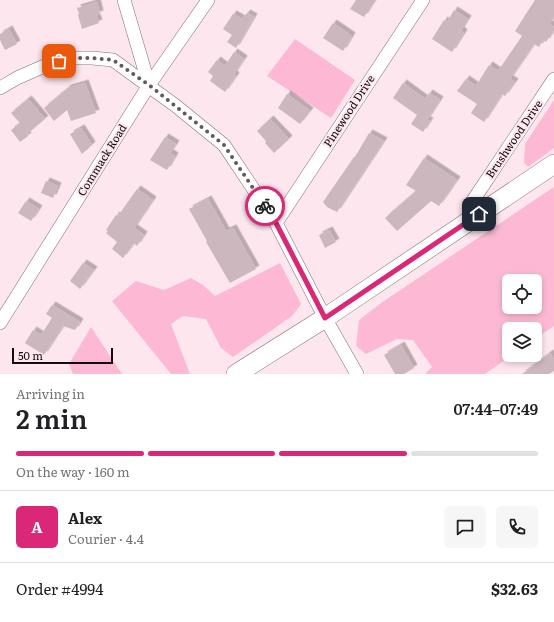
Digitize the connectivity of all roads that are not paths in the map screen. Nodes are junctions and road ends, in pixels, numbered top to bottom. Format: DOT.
graph roads {
  1 [pos="124,0"];
  2 [pos="208,0"];
  3 [pos="423,0"];
  4 [pos="554,79"];
  5 [pos="149,85"];
  6 [pos="0,88"];
  7 [pos="554,164"];
  8 [pos="467,222"];
  9 [pos="276,223"];
  10 [pos="325,318"];
  11 [pos="0,323"];
  12 [pos="236,374"];
  13 [pos="357,374"];
  1 -- 5 [label="street"];
  2 -- 5 [label="street, Commack Road"];
  3 -- 9 [label="street, Pinewood Drive"];
  4 -- 8 [label="street, Brushwood Drive"];
  5 -- 6 [label="street"];
  5 -- 9 [label="street"];
  5 -- 11 [label="street, Commack Road"];
  7 -- 8 [label="main road"];
  8 -- 10 [label="main road"];
  9 -- 10 [label="street"];
  10 -- 12 [label="main road"];
  10 -- 13 [label="street"];
}
